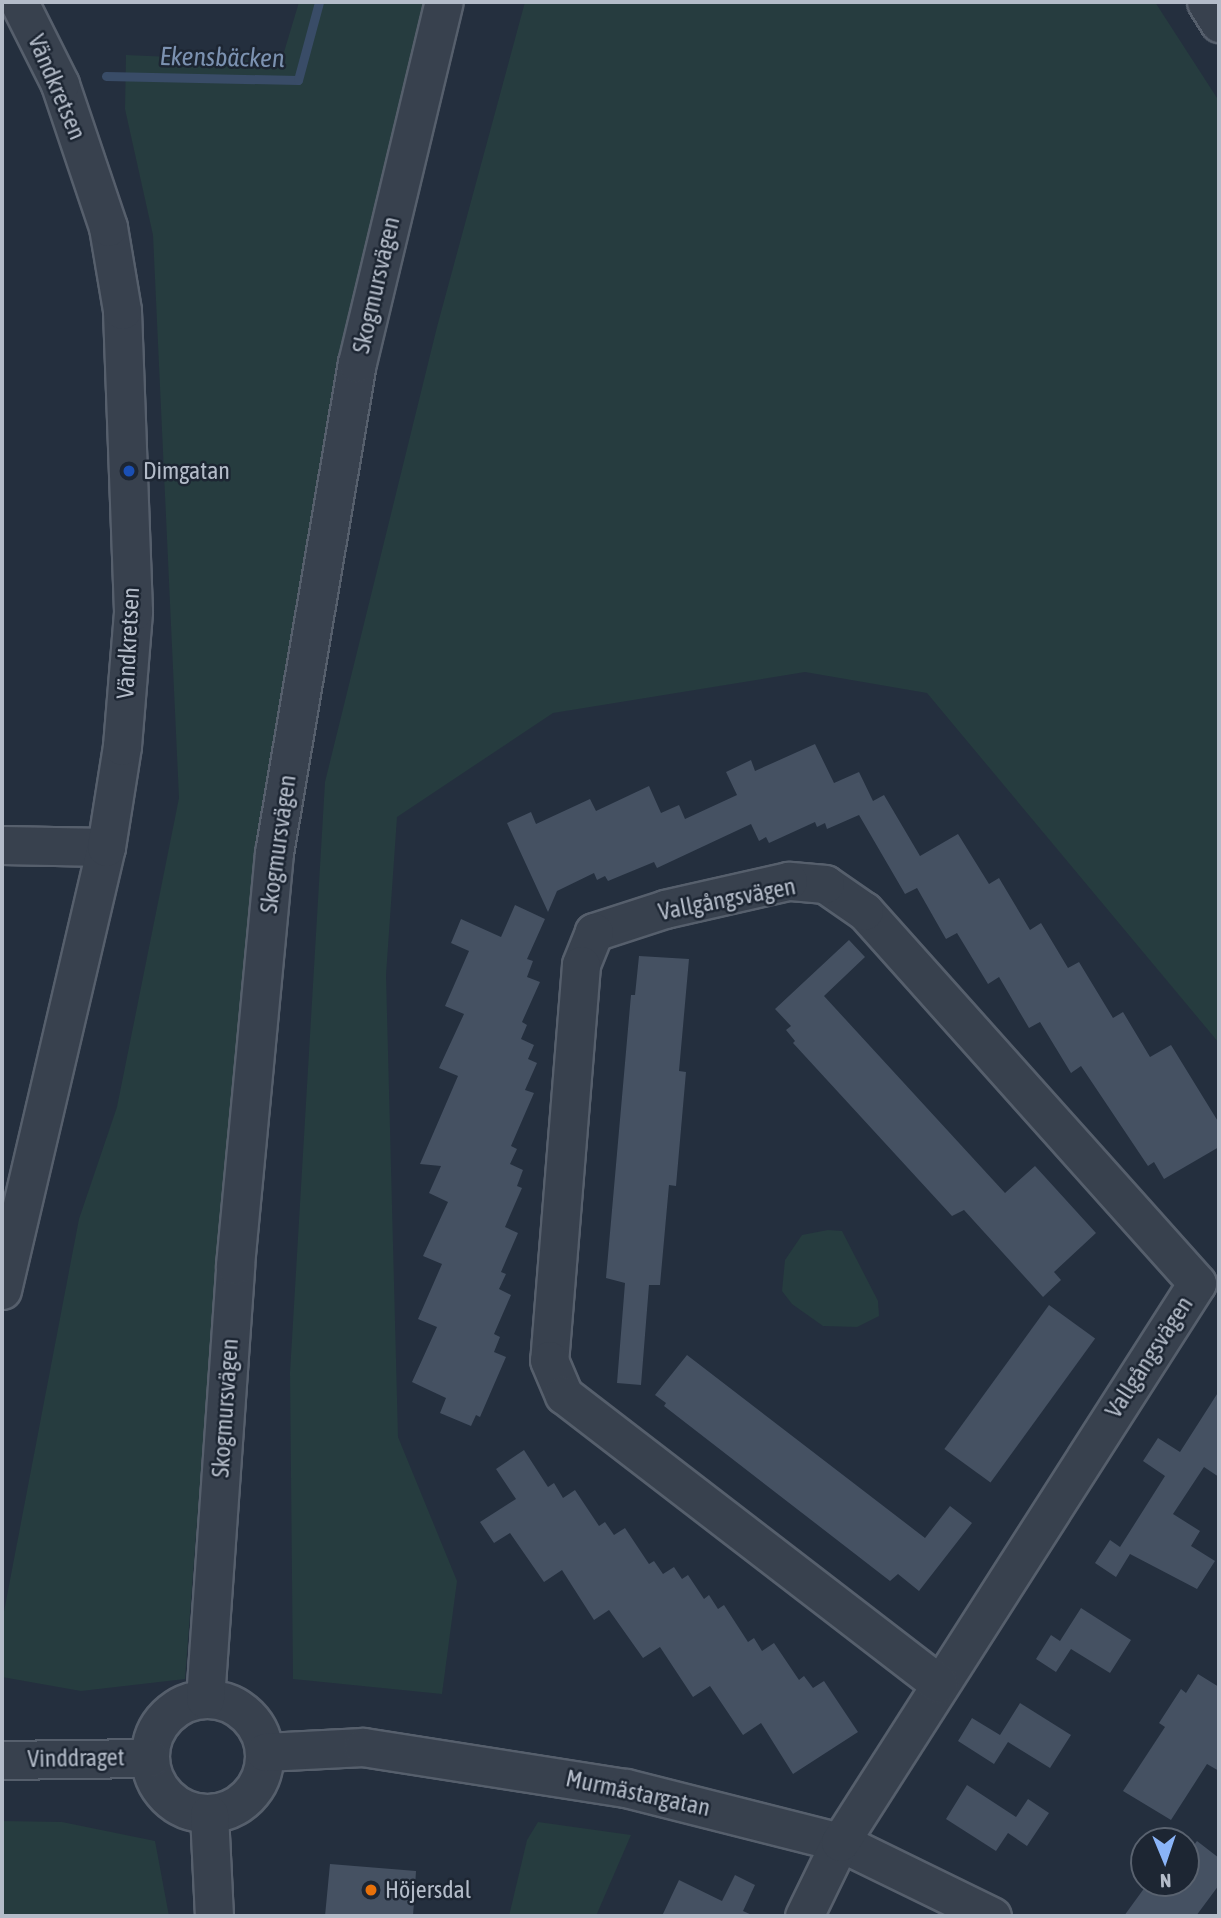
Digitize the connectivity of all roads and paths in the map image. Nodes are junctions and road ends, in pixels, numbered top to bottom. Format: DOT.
graph roads {
  1 [pos="19,2"];
  2 [pos="444,2"];
  3 [pos="1206,2"];
  4 [pos="1219,23"];
  5 [pos="2,845"];
  6 [pos="106,847"];
  7 [pos="2,1290"];
  8 [pos="939,1684"];
  9 [pos="205,1699"];
  10 [pos="265,1752"];
  11 [pos="150,1758"];
  12 [pos="2,1760"];
  13 [pos="209,1814"];
  14 [pos="840,1842"];
  15 [pos="214,1916"];
  16 [pos="804,1916"];
  17 [pos="992,1916"];
  1 -- 6 [label="street, Vändkretsen"];
  2 -- 9 [label="street, Skogmursvägen"];
  3 -- 4 [label="street"];
  5 -- 6 [label="street"];
  6 -- 7 [label="street, Vändkretsen"];
  8 -- 8 [label="street, Vallgångsvägen"];
  8 -- 14 [label="street, Vallgångsvägen"];
  9 -- 10 [label="street"];
  9 -- 11 [label="street"];
  10 -- 13 [label="street"];
  10 -- 14 [label="street, Murmästargatan"];
  11 -- 12 [label="street, Vinddraget"];
  11 -- 13 [label="street"];
  13 -- 15 [label="street"];
  14 -- 16 [label="street, Vallgångsvägen"];
  14 -- 17 [label="street, Murmästargatan"];
}
